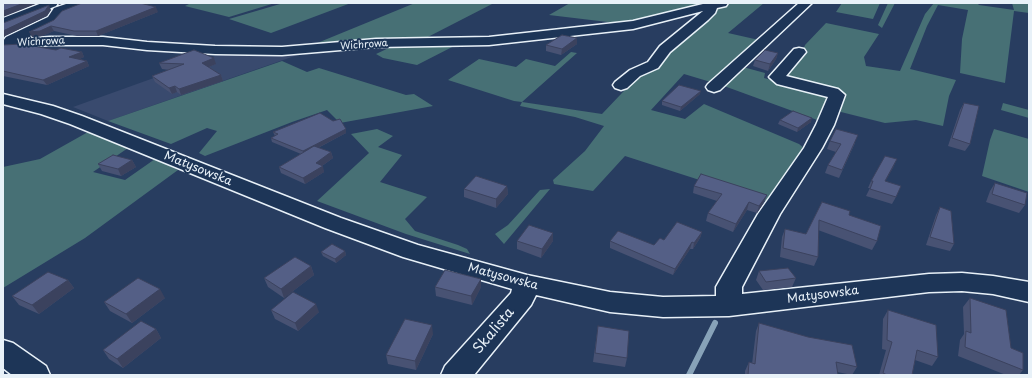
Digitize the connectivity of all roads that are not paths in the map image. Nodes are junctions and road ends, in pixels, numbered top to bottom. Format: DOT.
graph roads {
  1 [pos="52,3"];
  2 [pos="80,3"];
  3 [pos="806,3"];
  4 [pos="716,5"];
  5 [pos="3,23"];
  6 [pos="3,44"];
  7 [pos="799,52"];
  8 [pos="621,85"];
  9 [pos="714,87"];
  10 [pos="3,99"];
  11 [pos="527,284"];
  12 [pos="1029,292"];
  13 [pos="729,306"];
  14 [pos="3,352"];
  15 [pos="35,375"];
  16 [pos="456,375"];
  1 -- 5 [label="street"];
  2 -- 6 [label="street"];
  3 -- 9 [label="street"];
  4 -- 6 [label="street, Wichrowa"];
  4 -- 8 [label="street"];
  7 -- 13 [label="street"];
  10 -- 11 [label="street, Matysowska"];
  11 -- 13 [label="street, Matysowska"];
  11 -- 16 [label="street, Skalista"];
  12 -- 13 [label="street, Matysowska"];
  14 -- 15 [label="street"];
}
